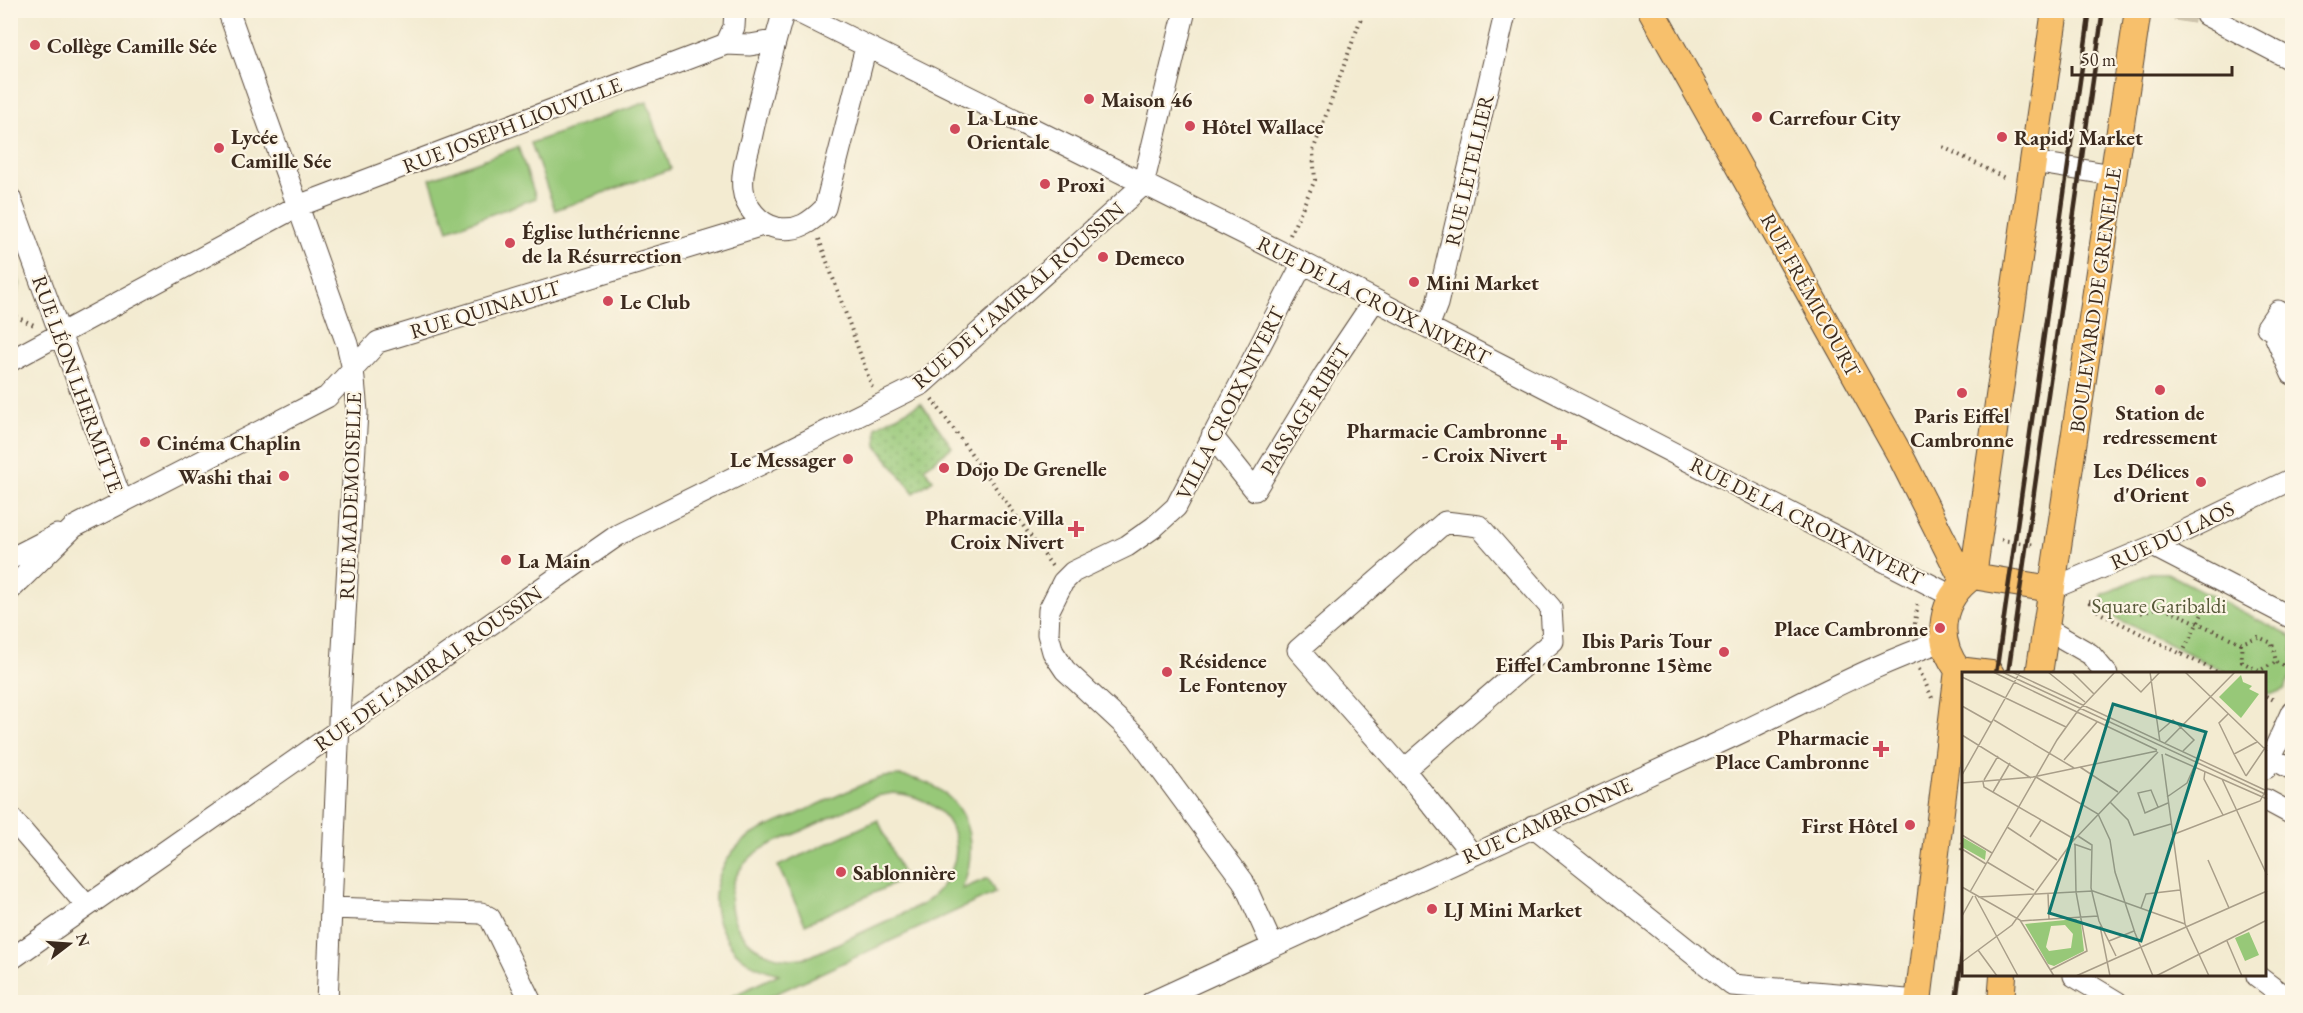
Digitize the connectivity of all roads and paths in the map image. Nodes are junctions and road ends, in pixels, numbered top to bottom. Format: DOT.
graph roads {
  1 [pos="228,10"];
  2 [pos="735,10"];
  3 [pos="784,10"];
  4 [pos="794,10"];
  5 [pos="1185,10"];
  6 [pos="1364,10"];
  7 [pos="1506,10"];
  8 [pos="1651,10"];
  9 [pos="2055,10"];
  10 [pos="2138,10"];
  11 [pos="2206,15"];
  12 [pos="821,16"];
  13 [pos="774,41"];
  14 [pos="726,44"];
  15 [pos="866,47"];
  16 [pos="2292,60"];
  17 [pos="1944,147"];
  18 [pos="2033,162"];
  19 [pos="2113,175"];
  20 [pos="2012,182"];
  21 [pos="1143,185"];
  22 [pos="10,198"];
  23 [pos="298,206"];
  24 [pos="813,220"];
  25 [pos="766,224"];
  26 [pos="1281,253"];
  27 [pos="1303,263"];
  28 [pos="1374,301"];
  29 [pos="10,314"];
  30 [pos="34,325"];
  31 [pos="1428,327"];
  32 [pos="2292,331"];
  33 [pos="60,337"];
  34 [pos="10,361"];
  35 [pos="353,369"];
  36 [pos="2292,374"];
  37 [pos="930,396"];
  38 [pos="878,405"];
  39 [pos="1212,436"];
  40 [pos="2292,479"];
  41 [pos="122,502"];
  42 [pos="74,527"];
  43 [pos="1995,539"];
  44 [pos="2047,546"];
  45 [pos="2153,546"];
  46 [pos="10,559"];
  47 [pos="1048,561"];
  48 [pos="1963,585"];
  49 [pos="2051,589"];
  50 [pos="10,590"];
  51 [pos="2213,592"];
  52 [pos="1919,596"];
  53 [pos="2292,618"];
  54 [pos="2198,624"];
  55 [pos="2045,628"];
  56 [pos="1912,639"];
  57 [pos="1943,641"];
  58 [pos="2241,643"];
  59 [pos="2182,654"];
  60 [pos="2276,662"];
  61 [pos="1918,667"];
  62 [pos="1958,670"];
  63 [pos="2292,670"];
  64 [pos="1974,672"];
  65 [pos="2039,672"];
  66 [pos="2105,672"];
  67 [pos="2217,672"];
  68 [pos="1938,707"];
  69 [pos="2291,716"];
  70 [pos="338,731"];
  71 [pos="2267,760"];
  72 [pos="2292,769"];
  73 [pos="1404,770"];
  74 [pos="2267,801"];
  75 [pos="2292,814"];
  76 [pos="10,817"];
  77 [pos="1533,826"];
  78 [pos="1472,854"];
  79 [pos="86,905"];
  80 [pos="331,908"];
  81 [pos="1272,945"];
  82 [pos="10,960"];
  83 [pos="2004,977"];
  84 [pos="2077,977"];
  85 [pos="2260,977"];
  86 [pos="1166,1000"];
  87 [pos="327,1002"];
  88 [pos="531,1002"];
  89 [pos="1918,1002"];
  90 [pos="2001,1002"];
  91 [pos="2116,1002"];
  92 [pos="2292,1002"];
  1 -- 23 [label="street, RUE MADEMOISELLE"];
  2 -- 14 [label="street"];
  3 -- 13 [label="street"];
  4 -- 12 [label="street, RUE DE LA CROIX NIVERT"];
  5 -- 21 [label="street"];
  6 -- 26 [label="path"];
  7 -- 31 [label="street, RUE LETELLIER"];
  8 -- 48 [label="main road, RUE FRÉMICOURT"];
  9 -- 18 [label="main road"];
  10 -- 19 [label="main road, BOULEVARD DE GRENELLE"];
  11 -- 16 [label="street"];
  12 -- 15 [label="street, RUE DE LA CROIX NIVERT"];
  13 -- 14 [label="street, RUE JOSEPH LIOUVILLE"];
  13 -- 25 [label="street"];
  14 -- 23 [label="street, RUE JOSEPH LIOUVILLE"];
  15 -- 21 [label="street, RUE DE LA CROIX NIVERT"];
  15 -- 24 [label="street"];
  17 -- 20 [label="path"];
  18 -- 19 [label="street"];
  18 -- 48 [label="main road"];
  19 -- 49 [label="main road, BOULEVARD DE GRENELLE"];
  21 -- 26 [label="street, RUE DE LA CROIX NIVERT"];
  21 -- 38 [label="street, RUE DE L'AMIRAL ROUSSIN"];
  22 -- 33 [label="street, RUE LÉON LHERMITTE"];
  23 -- 33 [label="street, RUE JOSEPH LIOUVILLE"];
  23 -- 35 [label="street, RUE MADEMOISELLE"];
  24 -- 25 [label="street"];
  24 -- 38 [label="path"];
  25 -- 35 [label="street, RUE QUINAULT"];
  26 -- 27 [label="street, RUE DE LA CROIX NIVERT"];
  27 -- 28 [label="street, RUE DE LA CROIX NIVERT"];
  27 -- 39 [label="street, VILLA CROIX NIVERT"];
  28 -- 31 [label="street, RUE DE LA CROIX NIVERT"];
  28 -- 39 [label="street, PASSAGE RIBET"];
  29 -- 30 [label="path"];
  31 -- 48 [label="street, RUE DE LA CROIX NIVERT"];
  32 -- 36 [label="street"];
  33 -- 34 [label="street, RUE JOSEPH LIOUVILLE"];
  33 -- 41 [label="street, RUE LÉON LHERMITTE"];
  35 -- 41 [label="street, RUE QUINAULT"];
  35 -- 70 [label="street, RUE MADEMOISELLE"];
  37 -- 47 [label="path"];
  38 -- 70 [label="street, RUE DE L'AMIRAL ROUSSIN"];
  39 -- 81 [label="street, VILLA CROIX NIVERT"];
  40 -- 45 [label="street, RUE DU LAOS"];
  41 -- 42 [label="street, RUE QUINAULT"];
  42 -- 46 [label="street, RUE QUINAULT"];
  42 -- 50 [label="street"];
  43 -- 44 [label="path"];
  45 -- 49 [label="street, RUE DU LAOS"];
  45 -- 53 [label="street"];
  48 -- 49 [label="main road"];
  48 -- 57 [label="main road"];
  49 -- 55 [label="main road"];
  51 -- 54 [label="path"];
  52 -- 56 [label="path"];
  54 -- 58 [label="path"];
  54 -- 59 [label="path"];
  54 -- 59 [label="path"];
  55 -- 65 [label="main road"];
  55 -- 66 [label="street"];
  57 -- 62 [label="main road"];
  57 -- 77 [label="street, RUE CAMBRONNE"];
  58 -- 60 [label="path"];
  58 -- 60 [label="path"];
  59 -- 67 [label="path"];
  60 -- 63 [label="path"];
  61 -- 68 [label="path"];
  62 -- 64 [label="main road"];
  62 -- 89 [label="main road"];
  69 -- 71 [label="street"];
  70 -- 79 [label="street, RUE DE L'AMIRAL ROUSSIN"];
  70 -- 80 [label="street, RUE MADEMOISELLE"];
  71 -- 72 [label="street"];
  73 -- 73 [label="street"];
  73 -- 78 [label="street"];
  74 -- 75 [label="street"];
  76 -- 79 [label="street"];
  77 -- 78 [label="street, RUE CAMBRONNE"];
  77 -- 89 [label="street"];
  78 -- 81 [label="street, RUE CAMBRONNE"];
  79 -- 82 [label="street, RUE DE L'AMIRAL ROUSSIN"];
  80 -- 87 [label="street, RUE MADEMOISELLE"];
  80 -- 88 [label="street"];
  81 -- 86 [label="street, RUE CAMBRONNE"];
  83 -- 90 [label="main road"];
  84 -- 91 [label="street"];
  85 -- 92 [label="street"];
}
